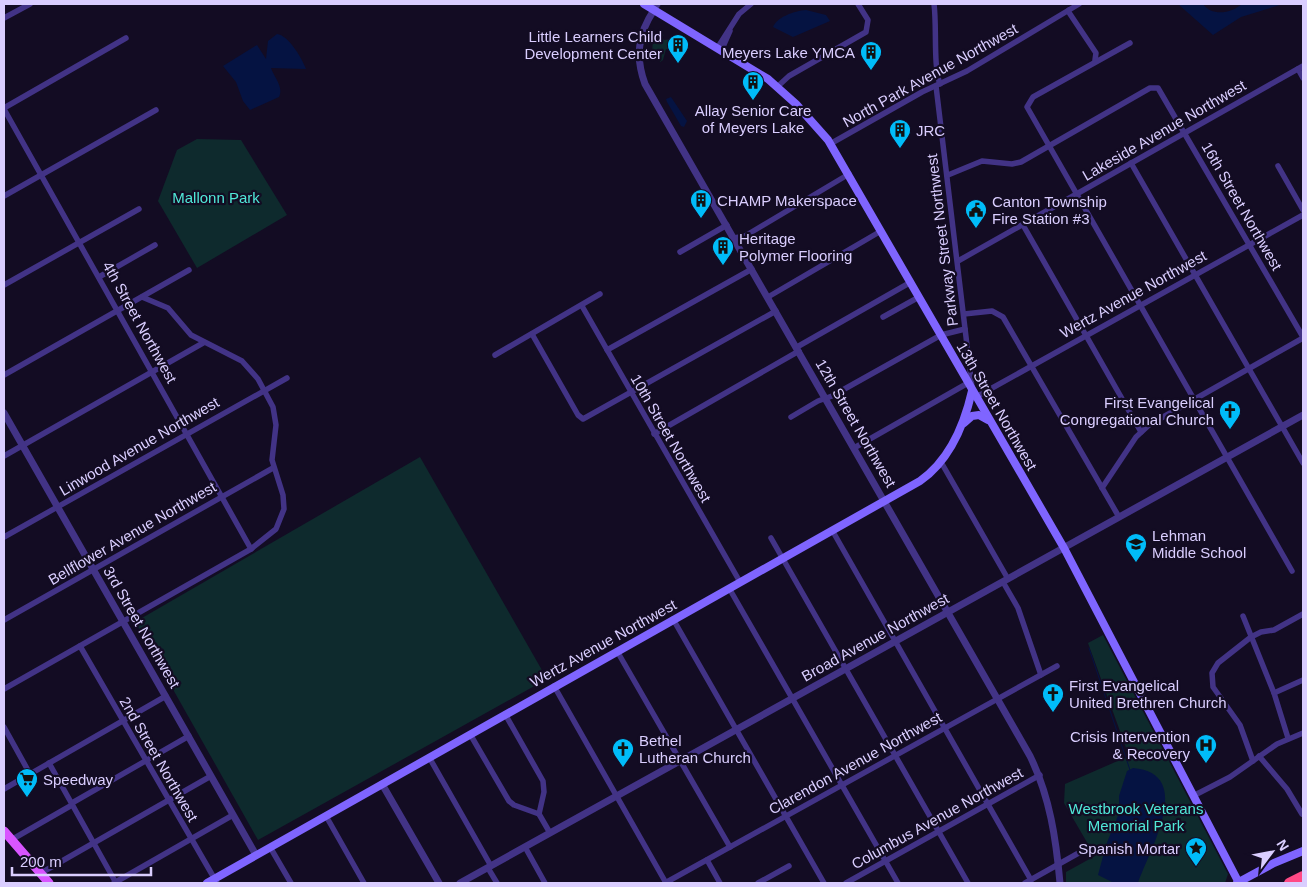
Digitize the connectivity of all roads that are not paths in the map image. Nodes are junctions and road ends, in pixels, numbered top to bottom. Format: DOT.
graph roads {
  1 [pos="30,4"];
  2 [pos="644,4"];
  3 [pos="751,4"];
  4 [pos="858,4"];
  5 [pos="934,4"];
  6 [pos="1074,4"];
  7 [pos="1079,4"];
  8 [pos="656,7"];
  9 [pos="1068,11"];
  10 [pos="4,18"];
  11 [pos="126,38"];
  12 [pos="1130,43"];
  13 [pos="720,48"];
  14 [pos="1095,60"];
  15 [pos="1301,67"];
  16 [pos="1303,78"];
  17 [pos="938,85"];
  18 [pos="777,87"];
  19 [pos="4,108"];
  20 [pos="156,110"];
  21 [pos="1185,132"];
  22 [pos="830,144"];
  23 [pos="1049,146"];
  24 [pos="1131,163"];
  25 [pos="1278,166"];
  26 [pos="849,174"];
  27 [pos="948,174"];
  28 [pos="42,175"];
  29 [pos="1077,194"];
  30 [pos="4,196"];
  31 [pos="139,209"];
  32 [pos="1303,210"];
  33 [pos="1303,215"];
  34 [pos="727,225"];
  35 [pos="1023,225"];
  36 [pos="882,231"];
  37 [pos="734,238"];
  38 [pos="80,243"];
  39 [pos="155,245"];
  40 [pos="1251,245"];
  41 [pos="680,252"];
  42 [pos="958,261"];
  43 [pos="752,269"];
  44 [pos="188,270"];
  45 [pos="1196,275"];
  46 [pos="99,278"];
  47 [pos="911,282"];
  48 [pos="4,286"];
  49 [pos="600,294"];
  50 [pos="142,297"];
  51 [pos="768,297"];
  52 [pos="919,297"];
  53 [pos="582,306"];
  54 [pos="1141,306"];
  55 [pos="118,311"];
  56 [pos="776,311"];
  57 [pos="964,314"];
  58 [pos="883,317"];
  59 [pos="966,329"];
  60 [pos="532,334"];
  61 [pos="941,335"];
  62 [pos="1086,336"];
  63 [pos="1303,338"];
  64 [pos="203,343"];
  65 [pos="798,349"];
  66 [pos="607,350"];
  67 [pos="495,355"];
  68 [pos="1032,366"];
  69 [pos="1250,368"];
  70 [pos="152,372"];
  71 [pos="4,375"];
  72 [pos="287,378"];
  73 [pos="968,382"];
  74 [pos="265,390"];
  75 [pos="631,393"];
  76 [pos="974,394"];
  77 [pos="826,398"];
  78 [pos="1194,399"];
  79 [pos="4,413"];
  80 [pos="1303,415"];
  81 [pos="791,417"];
  82 [pos="990,422"];
  83 [pos="962,424"];
  84 [pos="1283,427"];
  85 [pos="1141,432"];
  86 [pos="186,434"];
  87 [pos="654,434"];
  88 [pos="22,445"];
  89 [pos="854,448"];
  90 [pos="4,456"];
  91 [pos="1228,457"];
  92 [pos="941,462"];
  93 [pos="1303,463"];
  94 [pos="273,468"];
  95 [pos="1102,488"];
  96 [pos="222,497"];
  97 [pos="885,501"];
  98 [pos="57,507"];
  99 [pos="1119,517"];
  100 [pos="832,530"];
  101 [pos="4,537"];
  102 [pos="771,538"];
  103 [pos="1064,548"];
  104 [pos="251,549"];
  105 [pos="782,558"];
  106 [pos="93,570"];
  107 [pos="1292,571"];
  108 [pos="1006,580"];
  109 [pos="740,582"];
  110 [pos="729,588"];
  111 [pos="948,612"];
  112 [pos="1303,614"];
  113 [pos="1243,616"];
  114 [pos="673,619"];
  115 [pos="4,620"];
  116 [pos="123,622"];
  117 [pos="1251,637"];
  118 [pos="896,641"];
  119 [pos="80,646"];
  120 [pos="617,651"];
  121 [pos="1057,666"];
  122 [pos="846,669"];
  123 [pos="1040,675"];
  124 [pos="1303,680"];
  125 [pos="554,686"];
  126 [pos="4,689"];
  127 [pos="1274,693"];
  128 [pos="166,696"];
  129 [pos="793,698"];
  130 [pos="998,699"];
  131 [pos="506,714"];
  132 [pos="123,721"];
  133 [pos="4,727"];
  134 [pos="944,728"];
  135 [pos="736,730"];
  136 [pos="1303,733"];
  137 [pos="470,734"];
  138 [pos="189,736"];
  139 [pos="1288,738"];
  140 [pos="895,756"];
  141 [pos="1259,756"];
  142 [pos="429,757"];
  143 [pos="1253,760"];
  144 [pos="146,761"];
  145 [pos="680,762"];
  146 [pos="49,763"];
  147 [pos="30,774"];
  148 [pos="1040,775"];
  149 [pos="211,776"];
  150 [pos="382,784"];
  151 [pos="842,785"];
  152 [pos="4,789"];
  153 [pos="617,796"];
  154 [pos="1193,796"];
  155 [pos="168,801"];
  156 [pos="72,804"];
  157 [pos="988,804"];
  158 [pos="539,814"];
  159 [pos="1302,814"];
  160 [pos="233,815"];
  161 [pos="326,816"];
  162 [pos="786,816"];
  163 [pos="938,832"];
  164 [pos="550,833"];
  165 [pos="7,836"];
  166 [pos="191,840"];
  167 [pos="93,843"];
  168 [pos="270,847"];
  169 [pos="525,847"];
  170 [pos="730,847"];
  171 [pos="1084,850"];
  172 [pos="1303,850"];
  173 [pos="256,855"];
  174 [pos="707,860"];
  175 [pos="886,861"];
  176 [pos="1058,865"];
  177 [pos="789,866"];
  178 [pos="490,867"];
  179 [pos="41,873"];
  180 [pos="1303,876"];
  181 [pos="677,877"];
  182 [pos="213,882"];
  183 [pos="1028,882"];
  184 [pos="49,883"];
  185 [pos="115,883"];
  186 [pos="291,883"];
  187 [pos="364,883"];
  188 [pos="439,883"];
  189 [pos="460,883"];
  190 [pos="497,883"];
  191 [pos="545,883"];
  192 [pos="666,883"];
  193 [pos="681,883"];
  194 [pos="720,883"];
  195 [pos="758,883"];
  196 [pos="824,883"];
  197 [pos="846,883"];
  198 [pos="898,883"];
  199 [pos="968,883"];
  200 [pos="1060,883"];
  201 [pos="1238,883"];
  202 [pos="1289,883"];
  1 -- 10 [label="street"];
  2 -- 8 [label="main road"];
  3 -- 13 [label="street"];
  4 -- 18 [label="street"];
  5 -- 17 [label="street, Parkway Street Northwest"];
  6 -- 9 [label="street, North Park Avenue Northwest"];
  7 -- 9 [label="street, North Park Avenue Northwest"];
  8 -- 13 [label="main road, 13th Street Northwest"];
  8 -- 34 [label="street, 12th Street Northwest"];
  9 -- 14 [label="street"];
  9 -- 17 [label="street, North Park Avenue Northwest"];
  11 -- 19 [label="street"];
  12 -- 14 [label="street"];
  13 -- 18 [label="main road, 13th Street Northwest"];
  14 -- 23 [label="street"];
  15 -- 16 [label="street"];
  15 -- 21 [label="street, Lakeside Avenue Northwest"];
  17 -- 22 [label="street, North Park Avenue Northwest"];
  17 -- 27 [label="street, Parkway Street Northwest"];
  18 -- 22 [label="main road, 13th Street Northwest"];
  19 -- 28 [label="street, 4th Street Northwest"];
  20 -- 28 [label="street"];
  21 -- 23 [label="street, 16th Street Northwest"];
  21 -- 24 [label="street, Lakeside Avenue Northwest"];
  21 -- 40 [label="street, 16th Street Northwest"];
  22 -- 26 [label="main road, 13th Street Northwest"];
  23 -- 27 [label="street"];
  23 -- 29 [label="street"];
  24 -- 29 [label="street, Lakeside Avenue Northwest"];
  24 -- 45 [label="street"];
  25 -- 32 [label="street"];
  26 -- 36 [label="main road, 13th Street Northwest"];
  26 -- 37 [label="street"];
  27 -- 42 [label="street, Parkway Street Northwest"];
  28 -- 30 [label="street"];
  28 -- 38 [label="street, 4th Street Northwest"];
  29 -- 35 [label="street, Lakeside Avenue Northwest"];
  29 -- 54 [label="street"];
  31 -- 38 [label="street"];
  33 -- 40 [label="street, Wertz Avenue Northwest"];
  34 -- 37 [label="street, 12th Street Northwest"];
  34 -- 41 [label="street"];
  35 -- 42 [label="street, Lakeside Avenue Northwest"];
  35 -- 62 [label="street"];
  36 -- 47 [label="main road, 13th Street Northwest"];
  36 -- 51 [label="street"];
  37 -- 43 [label="street, 12th Street Northwest"];
  38 -- 46 [label="street, 4th Street Northwest"];
  38 -- 48 [label="street"];
  39 -- 46 [label="street"];
  40 -- 45 [label="street, Wertz Avenue Northwest"];
  40 -- 63 [label="street, 16th Street Northwest"];
  42 -- 57 [label="street, Parkway Street Northwest"];
  43 -- 51 [label="street, 12th Street Northwest"];
  43 -- 66 [label="street"];
  44 -- 50 [label="street"];
  45 -- 54 [label="street, Wertz Avenue Northwest"];
  45 -- 69 [label="street"];
  46 -- 55 [label="street, 4th Street Northwest"];
  47 -- 52 [label="main road, 13th Street Northwest"];
  47 -- 65 [label="street"];
  49 -- 53 [label="street"];
  50 -- 55 [label="street"];
  50 -- 64 [label="street"];
  51 -- 56 [label="street, 12th Street Northwest"];
  52 -- 58 [label="street"];
  52 -- 61 [label="main road, 13th Street Northwest"];
  53 -- 60 [label="street"];
  53 -- 66 [label="street, 10th Street Northwest"];
  54 -- 62 [label="street, Wertz Avenue Northwest"];
  54 -- 78 [label="street"];
  55 -- 70 [label="street, 4th Street Northwest"];
  55 -- 71 [label="street"];
  56 -- 65 [label="street, 12th Street Northwest"];
  56 -- 75 [label="street"];
  57 -- 59 [label="street, Parkway Street Northwest"];
  57 -- 68 [label="street"];
  59 -- 61 [label="street"];
  59 -- 76 [label="street, Parkway Street Northwest"];
  60 -- 67 [label="street"];
  60 -- 75 [label="street"];
  61 -- 73 [label="main road, 13th Street Northwest"];
  61 -- 77 [label="street"];
  62 -- 68 [label="street, Wertz Avenue Northwest"];
  62 -- 85 [label="street"];
  63 -- 69 [label="street"];
  64 -- 70 [label="street"];
  64 -- 74 [label="street"];
  65 -- 77 [label="street, 12th Street Northwest"];
  65 -- 87 [label="street"];
  66 -- 75 [label="street, 10th Street Northwest"];
  68 -- 76 [label="street, Wertz Avenue Northwest"];
  68 -- 95 [label="street"];
  69 -- 78 [label="street"];
  69 -- 84 [label="street"];
  70 -- 86 [label="street, 4th Street Northwest"];
  70 -- 88 [label="street"];
  72 -- 74 [label="street, Linwood Avenue Northwest"];
  73 -- 76 [label="main road, 13th Street Northwest"];
  73 -- 89 [label="street"];
  74 -- 86 [label="street, Linwood Avenue Northwest"];
  74 -- 94 [label="street"];
  75 -- 87 [label="street, 10th Street Northwest"];
  76 -- 82 [label="main road, 13th Street Northwest"];
  76 -- 83 [label="main road, Wertz Avenue Northwest"];
  77 -- 81 [label="street"];
  77 -- 89 [label="street, 12th Street Northwest"];
  78 -- 85 [label="street"];
  78 -- 91 [label="street"];
  79 -- 88 [label="street, 3rd Street Northwest"];
  80 -- 84 [label="street, Broad Avenue Northwest"];
  82 -- 83 [label="main road"];
  82 -- 103 [label="main road, 13th Street Northwest"];
  83 -- 92 [label="main road, Wertz Avenue Northwest"];
  84 -- 91 [label="street, Broad Avenue Northwest"];
  84 -- 93 [label="street"];
  85 -- 95 [label="street"];
  86 -- 96 [label="street, 4th Street Northwest"];
  86 -- 98 [label="street, Linwood Avenue Northwest"];
  87 -- 109 [label="street, 10th Street Northwest"];
  88 -- 90 [label="street"];
  88 -- 98 [label="street, 3rd Street Northwest"];
  89 -- 97 [label="street, 12th Street Northwest"];
  91 -- 99 [label="street, Broad Avenue Northwest"];
  91 -- 107 [label="street"];
  92 -- 97 [label="main road, Wertz Avenue Northwest"];
  92 -- 108 [label="street"];
  94 -- 96 [label="street, Bellflower Avenue Northwest"];
  94 -- 104 [label="street"];
  95 -- 99 [label="street"];
  96 -- 104 [label="street, 4th Street Northwest"];
  96 -- 106 [label="street, Bellflower Avenue Northwest"];
  97 -- 100 [label="main road, Wertz Avenue Northwest"];
  97 -- 111 [label="street, 12th Street Northwest"];
  98 -- 101 [label="street, Linwood Avenue Northwest"];
  98 -- 106 [label="street, 3rd Street Northwest"];
  99 -- 103 [label="street, Broad Avenue Northwest"];
  100 -- 105 [label="main road, Wertz Avenue Northwest"];
  100 -- 118 [label="street"];
  102 -- 105 [label="street"];
  103 -- 108 [label="street, Broad Avenue Northwest"];
  103 -- 154 [label="main road, 13th Street Northwest"];
  104 -- 116 [label="street"];
  105 -- 109 [label="main road, Wertz Avenue Northwest"];
  105 -- 122 [label="street"];
  106 -- 115 [label="street, Bellflower Avenue Northwest"];
  106 -- 116 [label="street, 3rd Street Northwest"];
  108 -- 111 [label="street, Broad Avenue Northwest"];
  108 -- 123 [label="street"];
  109 -- 110 [label="main road, Wertz Avenue Northwest"];
  110 -- 114 [label="main road, Wertz Avenue Northwest"];
  110 -- 129 [label="street"];
  111 -- 118 [label="street, Broad Avenue Northwest"];
  111 -- 130 [label="street, 12th Street Northwest"];
  112 -- 117 [label="street"];
  113 -- 117 [label="street"];
  114 -- 120 [label="main road, Wertz Avenue Northwest"];
  114 -- 135 [label="street"];
  116 -- 119 [label="street"];
  116 -- 128 [label="street, 3rd Street Northwest"];
  117 -- 127 [label="street"];
  117 -- 143 [label="street"];
  118 -- 122 [label="street, Broad Avenue Northwest"];
  118 -- 134 [label="street"];
  119 -- 126 [label="street"];
  119 -- 132 [label="street, 2nd Street Northwest"];
  120 -- 125 [label="main road, Wertz Avenue Northwest"];
  120 -- 145 [label="street"];
  121 -- 123 [label="street, Clarendon Avenue Northwest"];
  122 -- 129 [label="street, Broad Avenue Northwest"];
  122 -- 140 [label="street"];
  123 -- 130 [label="street, Clarendon Avenue Northwest"];
  124 -- 127 [label="street"];
  125 -- 131 [label="main road, Wertz Avenue Northwest"];
  125 -- 153 [label="street"];
  127 -- 139 [label="street"];
  128 -- 132 [label="street"];
  128 -- 138 [label="street, 3rd Street Northwest"];
  129 -- 135 [label="street, Broad Avenue Northwest"];
  129 -- 151 [label="street"];
  130 -- 134 [label="street, Clarendon Avenue Northwest"];
  130 -- 148 [label="street, 12th Street Northwest"];
  131 -- 137 [label="main road, Wertz Avenue Northwest"];
  131 -- 158 [label="street"];
  132 -- 144 [label="street, 2nd Street Northwest"];
  132 -- 146 [label="street"];
  133 -- 147 [label="street"];
  134 -- 140 [label="street, Clarendon Avenue Northwest"];
  134 -- 157 [label="street"];
  135 -- 145 [label="street, Broad Avenue Northwest"];
  135 -- 162 [label="street"];
  136 -- 139 [label="street"];
  137 -- 142 [label="main road, Wertz Avenue Northwest"];
  137 -- 158 [label="street"];
  138 -- 144 [label="street"];
  138 -- 149 [label="street, 3rd Street Northwest"];
  139 -- 141 [label="street"];
  140 -- 151 [label="street, Clarendon Avenue Northwest"];
  140 -- 163 [label="street"];
  141 -- 143 [label="street"];
  141 -- 159 [label="street"];
  142 -- 150 [label="main road, Wertz Avenue Northwest"];
  142 -- 178 [label="street"];
  143 -- 154 [label="street"];
  144 -- 155 [label="street, 2nd Street Northwest"];
  144 -- 156 [label="street"];
  145 -- 153 [label="street, Broad Avenue Northwest"];
  145 -- 170 [label="street"];
  146 -- 147 [label="street"];
  146 -- 156 [label="street"];
  147 -- 152 [label="street"];
  148 -- 157 [label="street, Columbus Avenue Northwest"];
  148 -- 176 [label="street, 12th Street Northwest"];
  149 -- 155 [label="street"];
  149 -- 160 [label="street, 3rd Street Northwest"];
  150 -- 161 [label="main road, Wertz Avenue Northwest"];
  150 -- 188 [label="street"];
  151 -- 162 [label="street, Clarendon Avenue Northwest"];
  151 -- 175 [label="street"];
  153 -- 164 [label="street, Broad Avenue Northwest"];
  153 -- 192 [label="street"];
  154 -- 201 [label="main road, 13th Street Northwest"];
  155 -- 166 [label="street, 2nd Street Northwest"];
  155 -- 167 [label="street"];
  156 -- 165 [label="street"];
  156 -- 167 [label="street"];
  157 -- 163 [label="street, Columbus Avenue Northwest"];
  157 -- 183 [label="street"];
  158 -- 164 [label="street"];
  160 -- 166 [label="street"];
  160 -- 173 [label="street, 3rd Street Northwest"];
  161 -- 168 [label="main road, Wertz Avenue Northwest"];
  161 -- 187 [label="street"];
  162 -- 170 [label="street, Clarendon Avenue Northwest"];
  162 -- 196 [label="street"];
  163 -- 175 [label="street, Columbus Avenue Northwest"];
  163 -- 199 [label="street"];
  164 -- 169 [label="street, Broad Avenue Northwest"];
  165 -- 179 [label="main road"];
  166 -- 182 [label="street, 2nd Street Northwest"];
  166 -- 185 [label="street"];
  167 -- 179 [label="street"];
  167 -- 185 [label="street"];
  168 -- 173 [label="main road, Wertz Avenue Northwest"];
  168 -- 186 [label="street"];
  169 -- 178 [label="street, Broad Avenue Northwest"];
  169 -- 191 [label="street"];
  170 -- 174 [label="street, Clarendon Avenue Northwest"];
  171 -- 176 [label="street"];
  172 -- 201 [label="main road"];
  173 -- 182 [label="main road, Wertz Avenue Northwest"];
  174 -- 181 [label="street, Clarendon Avenue Northwest"];
  174 -- 194 [label="street"];
  175 -- 197 [label="street, Columbus Avenue Northwest"];
  175 -- 198 [label="street"];
  176 -- 183 [label="street"];
  176 -- 200 [label="street, 12th Street Northwest"];
  177 -- 195 [label="street"];
  178 -- 189 [label="street, Broad Avenue Northwest"];
  178 -- 190 [label="street"];
  179 -- 184 [label="main road"];
  180 -- 202 [label="highway"];
  181 -- 192 [label="street, Clarendon Avenue Northwest"];
  181 -- 193 [label="street"];
}
